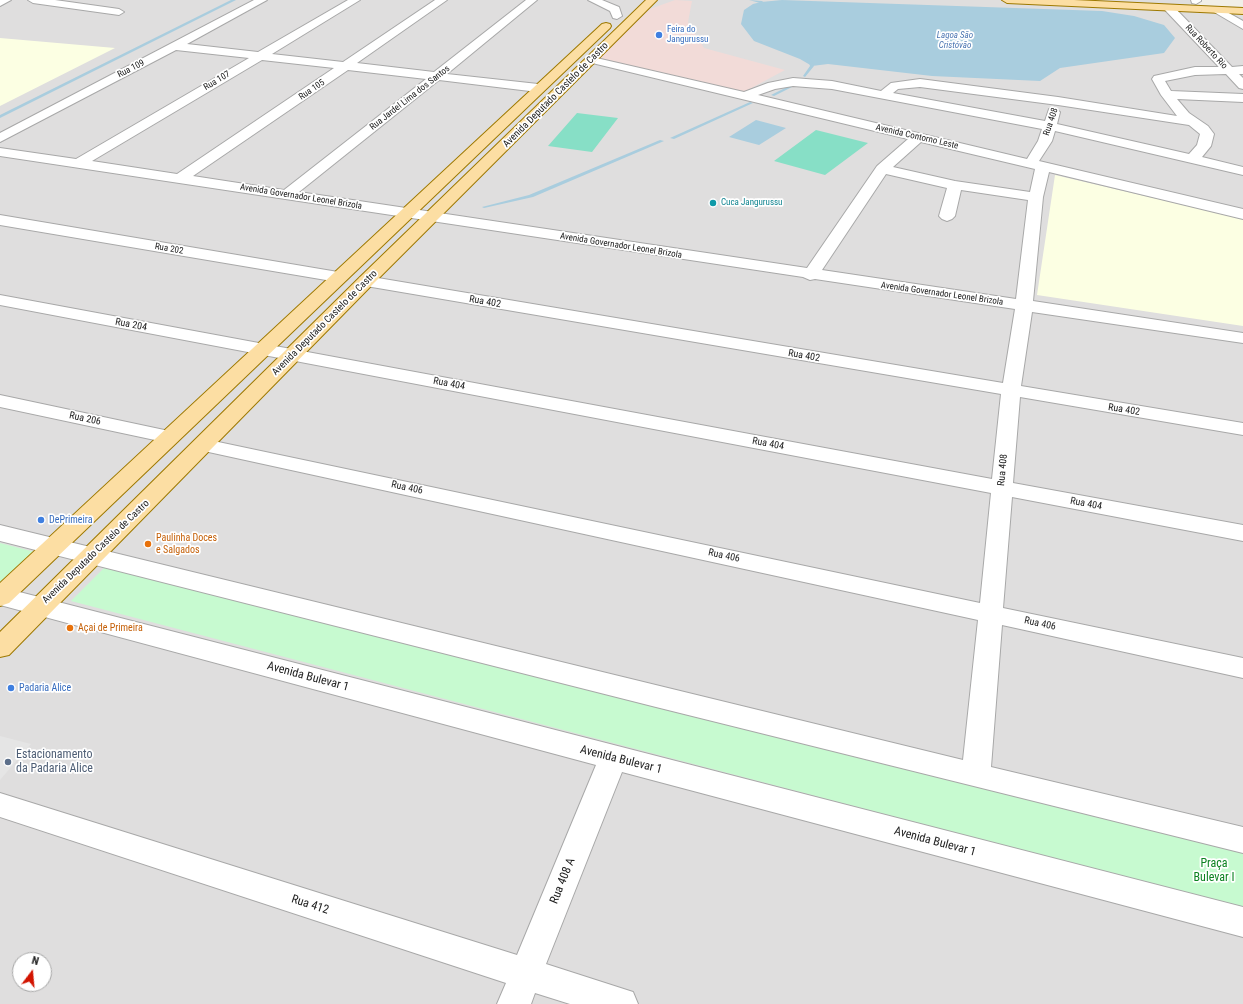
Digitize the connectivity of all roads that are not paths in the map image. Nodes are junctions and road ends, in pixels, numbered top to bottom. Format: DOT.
graph roads {
  1 [pos="6,0"];
  2 [pos="33,0"];
  3 [pos="262,0"];
  4 [pos="354,0"];
  5 [pos="442,0"];
  6 [pos="532,0"];
  7 [pos="593,0"];
  8 [pos="665,0"];
  9 [pos="1007,0"];
  10 [pos="1181,0"];
  11 [pos="1196,0"];
  12 [pos="1054,1"];
  13 [pos="1087,2"];
  14 [pos="0,3"];
  15 [pos="648,3"];
  16 [pos="1243,3"];
  17 [pos="1169,8"];
  18 [pos="1218,10"];
  19 [pos="621,11"];
  20 [pos="1243,11"];
  21 [pos="120,12"];
  22 [pos="1243,26"];
  23 [pos="176,46"];
  24 [pos="260,56"];
  25 [pos="592,60"];
  26 [pos="348,66"];
  27 [pos="1227,69"];
  28 [pos="1243,70"];
  29 [pos="438,77"];
  30 [pos="1243,86"];
  31 [pos="538,88"];
  32 [pos="882,93"];
  33 [pos="1167,95"];
  34 [pos="745,96"];
  35 [pos="1243,98"];
  36 [pos="1058,101"];
  37 [pos="508,117"];
  38 [pos="531,120"];
  39 [pos="1192,122"];
  40 [pos="1049,126"];
  41 [pos="495,129"];
  42 [pos="519,132"];
  43 [pos="918,137"];
  44 [pos="0,138"];
  45 [pos="0,152"];
  46 [pos="1192,160"];
  47 [pos="79,163"];
  48 [pos="1037,165"];
  49 [pos="882,169"];
  50 [pos="1243,171"];
  51 [pos="181,178"];
  52 [pos="956,185"];
  53 [pos="287,195"];
  54 [pos="1036,197"];
  55 [pos="405,214"];
  56 [pos="1243,214"];
  57 [pos="947,216"];
  58 [pos="431,218"];
  59 [pos="0,220"];
  60 [pos="810,274"];
  61 [pos="338,277"];
  62 [pos="366,281"];
  63 [pos="0,300"];
  64 [pos="1024,306"];
  65 [pos="1243,338"];
  66 [pos="262,350"];
  67 [pos="293,355"];
  68 [pos="1011,391"];
  69 [pos="0,401"];
  70 [pos="1243,429"];
  71 [pos="169,437"];
  72 [pos="204,445"];
  73 [pos="1002,488"];
  74 [pos="0,533"];
  75 [pos="1243,533"];
  76 [pos="54,546"];
  77 [pos="93,555"];
  78 [pos="0,596"];
  79 [pos="40,606"];
  80 [pos="992,613"];
  81 [pos="0,648"];
  82 [pos="1243,668"];
  83 [pos="613,758"];
  84 [pos="976,775"];
  85 [pos="0,805"];
  86 [pos="1243,840"];
  87 [pos="1243,922"];
  88 [pos="526,974"];
  89 [pos="514,1004"];
  90 [pos="621,1004"];
  1 -- 14 [label="street"];
  2 -- 21 [label="street"];
  3 -- 23 [label="street, Rua 109"];
  4 -- 24 [label="street, Rua 107"];
  5 -- 26 [label="street, Rua 105"];
  6 -- 29 [label="street, Rua Jardel Lima dos Santos"];
  7 -- 19 [label="street"];
  8 -- 15 [label="main road"];
  9 -- 12 [label="main road"];
  10 -- 11 [label="main road"];
  11 -- 16 [label="main road"];
  12 -- 13 [label="main road"];
  13 -- 17 [label="main road"];
  15 -- 25 [label="main road, Avenida Deputado Castelo de Castro"];
  17 -- 18 [label="main road"];
  17 -- 27 [label="street, Rua Roberto Rio"];
  18 -- 20 [label="main road"];
  18 -- 22 [label="street"];
  19 -- 31 [label="main road, Avenida Deputado Castelo de Castro"];
  23 -- 24 [label="street"];
  23 -- 44 [label="street, Rua 109"];
  24 -- 26 [label="street"];
  24 -- 47 [label="street, Rua 107"];
  25 -- 34 [label="street, Avenida Contorno Leste"];
  25 -- 38 [label="main road, Avenida Deputado Castelo de Castro"];
  26 -- 29 [label="street"];
  26 -- 51 [label="street, Rua 105"];
  27 -- 28 [label="street"];
  27 -- 30 [label="street, Rua Roberto Rio"];
  27 -- 33 [label="street"];
  29 -- 31 [label="street"];
  29 -- 53 [label="street, Rua Jardel Lima dos Santos"];
  31 -- 37 [label="main road, Avenida Deputado Castelo de Castro"];
  32 -- 34 [label="street"];
  32 -- 36 [label="street"];
  32 -- 40 [label="street"];
  33 -- 35 [label="street"];
  33 -- 39 [label="street"];
  34 -- 43 [label="street, Avenida Contorno Leste"];
  36 -- 39 [label="street"];
  36 -- 40 [label="street, Rua 408"];
  37 -- 38 [label="main road"];
  37 -- 41 [label="main road, Avenida Deputado Castelo de Castro"];
  38 -- 42 [label="main road, Avenida Deputado Castelo de Castro"];
  39 -- 46 [label="street"];
  40 -- 46 [label="street"];
  40 -- 48 [label="street, Rua 408"];
  41 -- 42 [label="main road"];
  41 -- 55 [label="main road, Avenida Deputado Castelo de Castro"];
  42 -- 58 [label="main road, Avenida Deputado Castelo de Castro"];
  43 -- 48 [label="street, Avenida Contorno Leste"];
  43 -- 49 [label="street"];
  45 -- 47 [label="street, Avenida Governador Leonel Brizola"];
  46 -- 50 [label="street"];
  47 -- 51 [label="street, Avenida Governador Leonel Brizola"];
  48 -- 54 [label="street, Rua 408"];
  48 -- 56 [label="street, Avenida Contorno Leste"];
  49 -- 52 [label="street"];
  49 -- 60 [label="street"];
  51 -- 53 [label="street, Avenida Governador Leonel Brizola"];
  52 -- 54 [label="street"];
  52 -- 57 [label="street"];
  53 -- 55 [label="street, Avenida Governador Leonel Brizola"];
  54 -- 64 [label="street, Rua 408"];
  55 -- 58 [label="street, Avenida Governador Leonel Brizola"];
  55 -- 61 [label="main road, Avenida Deputado Castelo de Castro"];
  58 -- 60 [label="street, Avenida Governador Leonel Brizola"];
  58 -- 62 [label="main road, Avenida Deputado Castelo de Castro"];
  59 -- 61 [label="street, Rua 202"];
  60 -- 64 [label="street, Avenida Governador Leonel Brizola"];
  61 -- 66 [label="main road, Avenida Deputado Castelo de Castro"];
  62 -- 67 [label="main road, Avenida Deputado Castelo de Castro"];
  62 -- 68 [label="street, Rua 402"];
  63 -- 66 [label="street, Rua 204"];
  64 -- 65 [label="street, Avenida Governador Leonel Brizola"];
  64 -- 68 [label="street, Rua 408"];
  66 -- 67 [label="street, Rua 204"];
  66 -- 71 [label="main road, Avenida Deputado Castelo de Castro"];
  67 -- 72 [label="main road, Avenida Deputado Castelo de Castro"];
  67 -- 73 [label="street, Rua 404"];
  68 -- 70 [label="street, Rua 402"];
  68 -- 73 [label="street, Rua 408"];
  69 -- 71 [label="street, Rua 206"];
  71 -- 76 [label="main road, Avenida Deputado Castelo de Castro"];
  72 -- 77 [label="main road, Avenida Deputado Castelo de Castro"];
  72 -- 80 [label="street, Rua 406"];
  73 -- 75 [label="street, Rua 404"];
  73 -- 80 [label="street, Rua 408"];
  74 -- 76 [label="street"];
  76 -- 77 [label="street"];
  76 -- 78 [label="main road, Avenida Deputado Castelo de Castro"];
  77 -- 79 [label="main road, Avenida Deputado Castelo de Castro"];
  77 -- 84 [label="street"];
  78 -- 79 [label="street, Avenida Bulevar 1"];
  79 -- 81 [label="main road, Avenida Deputado Castelo de Castro"];
  79 -- 83 [label="street, Avenida Bulevar 1"];
  80 -- 82 [label="street, Rua 406"];
  80 -- 84 [label="street, Rua 408"];
  83 -- 87 [label="street, Avenida Bulevar 1"];
  83 -- 88 [label="street, Rua 408 A"];
  84 -- 86 [label="street"];
  85 -- 88 [label="street, Rua 412"];
  88 -- 89 [label="street, Rua 408 A"];
  88 -- 90 [label="street, Rua 412"];
}
